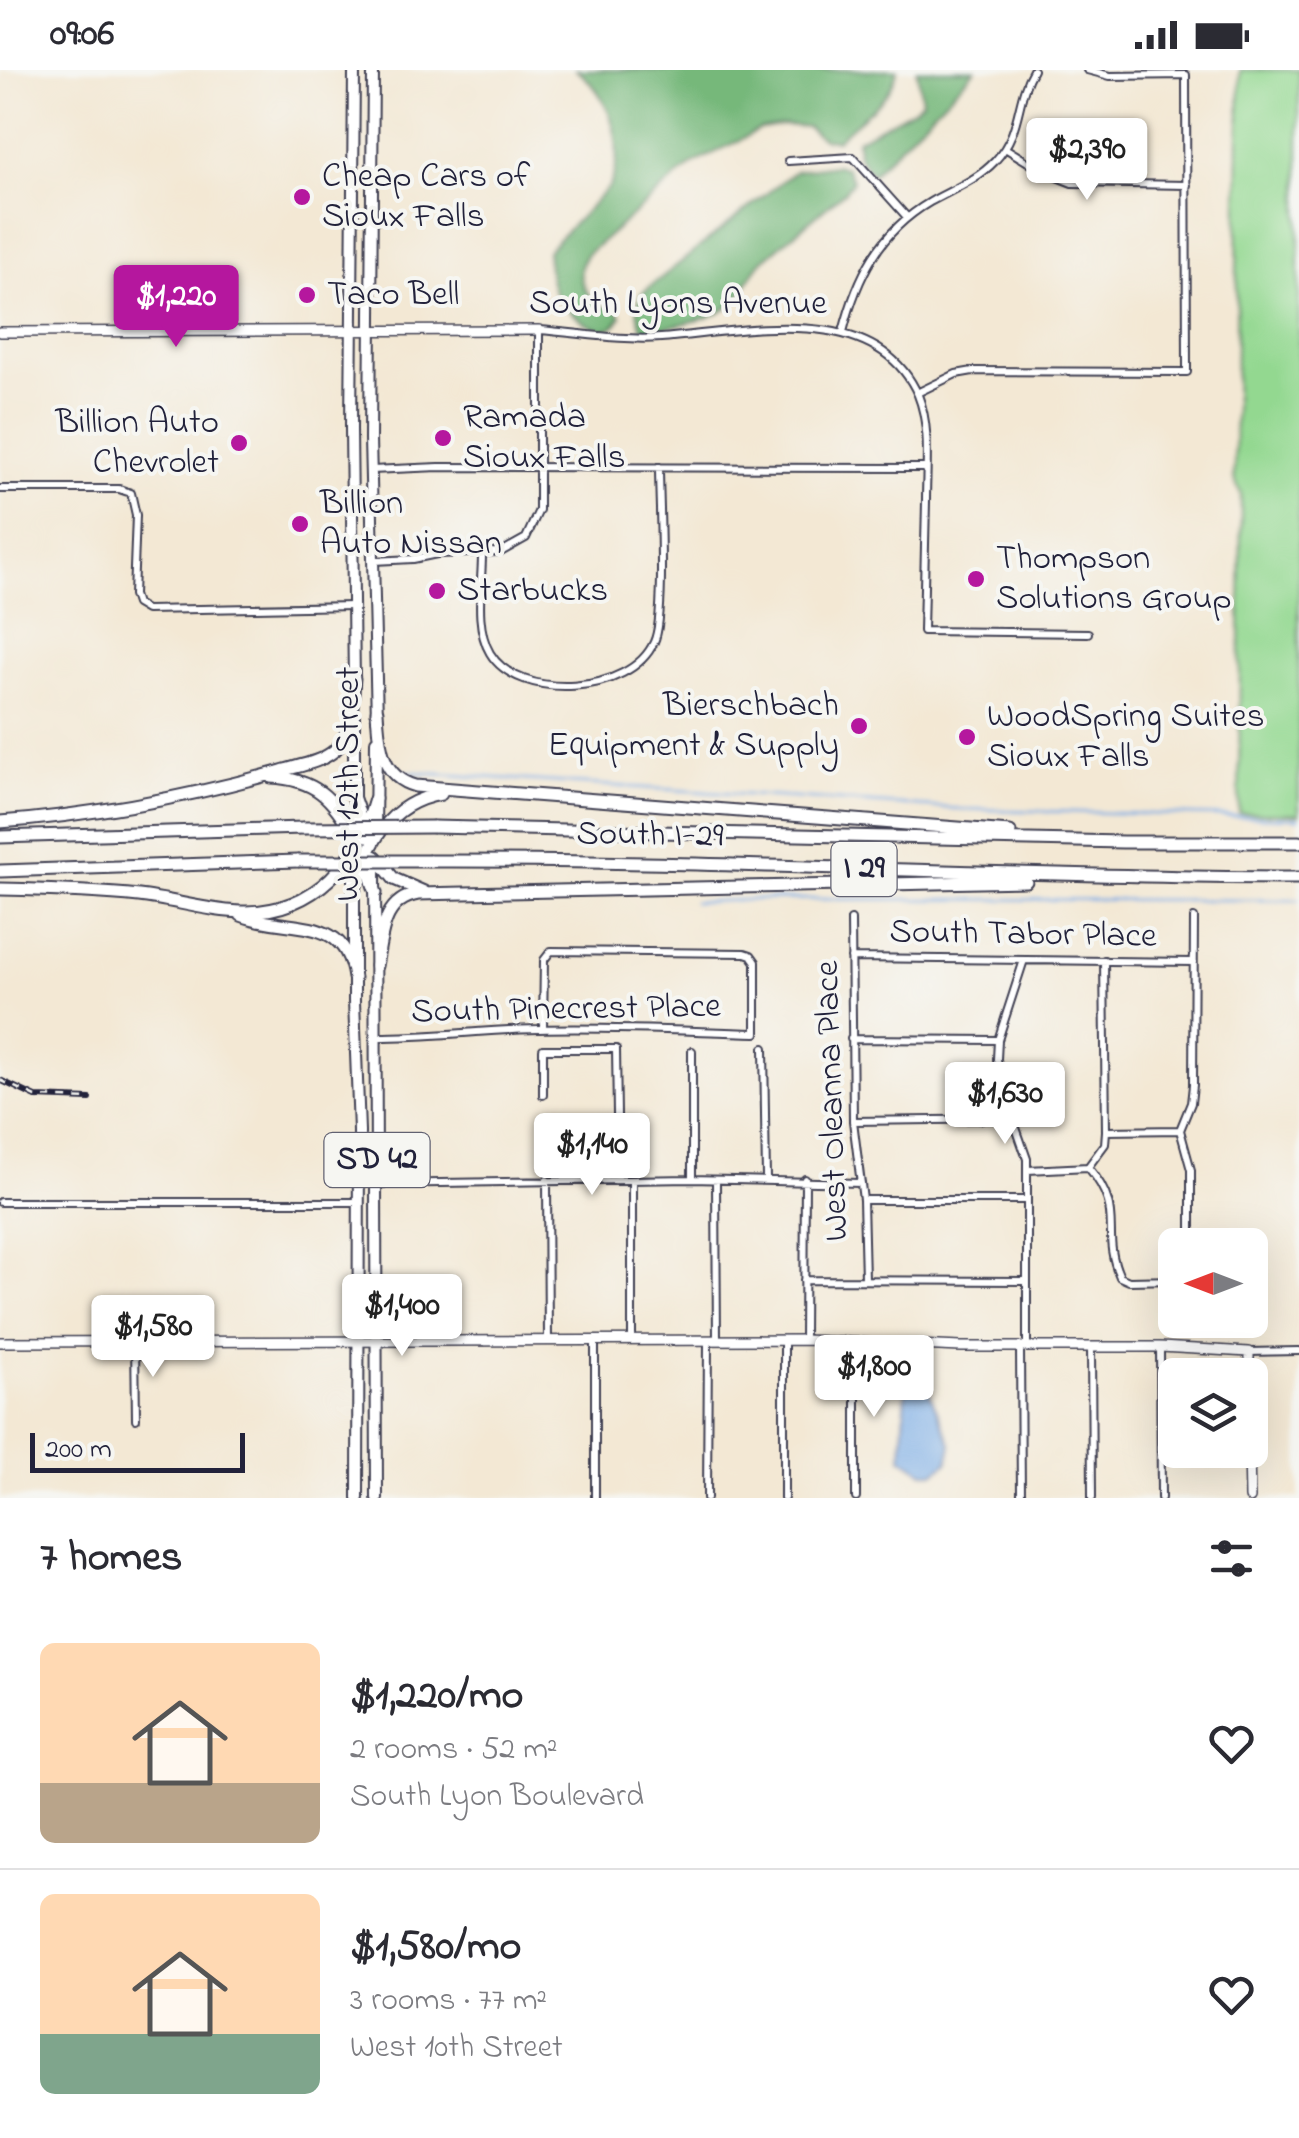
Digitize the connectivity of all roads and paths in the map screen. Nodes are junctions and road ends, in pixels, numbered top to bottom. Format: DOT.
graph roads {
  1 [pos="354,70"];
  2 [pos="373,70"];
  3 [pos="1034,70"];
  4 [pos="1087,70"];
  5 [pos="1005,148"];
  6 [pos="788,161"];
  7 [pos="1187,185"];
  8 [pos="906,216"];
  9 [pos="352,329"];
  10 [pos="371,329"];
  11 [pos="539,330"];
  12 [pos="0,332"];
  13 [pos="843,332"];
  14 [pos="917,393"];
  15 [pos="539,467"];
  16 [pos="659,467"];
  17 [pos="926,468"];
  18 [pos="372,470"];
  19 [pos="0,490"];
  20 [pos="482,555"];
  21 [pos="374,560"];
  22 [pos="353,606"];
  23 [pos="1088,633"];
  24 [pos="354,678"];
  25 [pos="377,711"];
  26 [pos="262,776"];
  27 [pos="465,792"];
  28 [pos="354,799"];
  29 [pos="375,799"];
  30 [pos="0,822"];
  31 [pos="0,837"];
  32 [pos="1123,842"];
  33 [pos="1299,842"];
  34 [pos="365,845"];
  35 [pos="0,871"];
  36 [pos="1110,877"];
  37 [pos="1299,878"];
  38 [pos="0,889"];
  39 [pos="354,892"];
  40 [pos="376,892"];
  41 [pos="438,894"];
  42 [pos="233,911"];
  43 [pos="1194,918"];
  44 [pos="851,920"];
  45 [pos="852,958"];
  46 [pos="1024,960"];
  47 [pos="1104,960"];
  48 [pos="1194,962"];
  49 [pos="376,966"];
  50 [pos="354,978"];
  51 [pos="543,1028"];
  52 [pos="377,1037"];
  53 [pos="850,1038"];
  54 [pos="998,1040"];
  55 [pos="764,1048"];
  56 [pos="692,1051"];
  57 [pos="543,1095"];
  58 [pos="1013,1119"];
  59 [pos="852,1122"];
  60 [pos="1180,1130"];
  61 [pos="1106,1131"];
  62 [pos="1088,1167"];
  63 [pos="1028,1170"];
  64 [pos="805,1179"];
  65 [pos="548,1180"];
  66 [pos="618,1180"];
  67 [pos="632,1180"];
  68 [pos="692,1180"];
  69 [pos="716,1180"];
  70 [pos="766,1180"];
  71 [pos="861,1183"];
  72 [pos="378,1184"];
  73 [pos="863,1200"];
  74 [pos="1027,1200"];
  75 [pos="0,1202"];
  76 [pos="359,1202"];
  77 [pos="1191,1228"];
  78 [pos="865,1279"];
  79 [pos="804,1280"];
  80 [pos="1158,1281"];
  81 [pos="1026,1282"];
  82 [pos="358,1340"];
  83 [pos="377,1340"];
  84 [pos="548,1340"];
  85 [pos="596,1340"];
  86 [pos="632,1340"];
  87 [pos="804,1340"];
  88 [pos="135,1341"];
  89 [pos="712,1341"];
  90 [pos="0,1342"];
  91 [pos="784,1342"];
  92 [pos="856,1342"];
  93 [pos="1023,1347"];
  94 [pos="1091,1347"];
  95 [pos="1160,1347"];
  96 [pos="1299,1351"];
  97 [pos="1249,1352"];
  98 [pos="1249,1358"];
  99 [pos="136,1419"];
  100 [pos="1250,1468"];
  101 [pos="358,1498"];
  102 [pos="377,1498"];
  103 [pos="595,1498"];
  104 [pos="707,1498"];
  105 [pos="784,1498"];
  106 [pos="856,1498"];
  107 [pos="1021,1498"];
  108 [pos="1092,1498"];
  109 [pos="1161,1498"];
  110 [pos="1250,1498"];
  1 -- 9 [label="main road, West 12th Street"];
  2 -- 10 [label="main road, West 12th Street"];
  3 -- 5 [label="street"];
  4 -- 7 [label="street"];
  5 -- 7 [label="street"];
  5 -- 8 [label="street"];
  6 -- 8 [label="street"];
  7 -- 14 [label="street"];
  8 -- 13 [label="street"];
  9 -- 10 [label="street, South Lyons Avenue"];
  9 -- 12 [label="street, South Lyons Avenue"];
  9 -- 22 [label="main road, West 12th Street"];
  10 -- 11 [label="street, South Lyons Avenue"];
  10 -- 18 [label="main road, West 12th Street"];
  11 -- 13 [label="street, South Lyons Avenue"];
  11 -- 15 [label="street"];
  13 -- 14 [label="street, South Lyons Avenue"];
  14 -- 17 [label="street, South Lyons Avenue"];
  15 -- 16 [label="street"];
  15 -- 18 [label="street"];
  15 -- 20 [label="street"];
  16 -- 17 [label="street"];
  16 -- 20 [label="street"];
  17 -- 23 [label="street, South Lyons Avenue"];
  18 -- 21 [label="main road, West 12th Street"];
  19 -- 22 [label="street"];
  20 -- 21 [label="street"];
  21 -- 25 [label="main road, West 12th Street"];
  22 -- 24 [label="main road, West 12th Street"];
  24 -- 26 [label="highway"];
  24 -- 28 [label="main road, West 12th Street"];
  25 -- 27 [label="highway"];
  25 -- 29 [label="main road, West 12th Street"];
  26 -- 30 [label="highway"];
  26 -- 34 [label="highway"];
  27 -- 32 [label="highway"];
  27 -- 34 [label="highway"];
  28 -- 34 [label="highway"];
  29 -- 34 [label="highway"];
  31 -- 32 [label="highway, South I-29 / I 29, bridge"];
  32 -- 33 [label="highway, South I-29 / I 29"];
  34 -- 39 [label="highway"];
  34 -- 40 [label="highway"];
  34 -- 41 [label="highway"];
  34 -- 42 [label="highway"];
  35 -- 36 [label="highway, South I-29 / I 29, bridge"];
  36 -- 37 [label="highway, South I-29 / I 29"];
  36 -- 41 [label="highway"];
  38 -- 42 [label="highway"];
  39 -- 50 [label="main road, West 12th Street / SD 42"];
  40 -- 49 [label="main road, West 12th Street / SD 42"];
  41 -- 49 [label="highway"];
  42 -- 50 [label="highway"];
  43 -- 48 [label="street"];
  44 -- 45 [label="street, West Oleanna Place"];
  45 -- 46 [label="street, South Tabor Place"];
  45 -- 53 [label="street, West Oleanna Place"];
  46 -- 47 [label="street, South Tabor Place"];
  46 -- 54 [label="street"];
  47 -- 48 [label="street, South Tabor Place"];
  47 -- 61 [label="street"];
  48 -- 60 [label="street"];
  49 -- 52 [label="main road, West 12th Street / SD 42"];
  50 -- 76 [label="main road, West 12th Street / SD 42"];
  51 -- 51 [label="street, South Pinecrest Place"];
  51 -- 52 [label="street, South Pinecrest Place"];
  52 -- 72 [label="main road, West 12th Street / SD 42"];
  53 -- 54 [label="street"];
  53 -- 59 [label="street, West Oleanna Place"];
  54 -- 58 [label="street"];
  55 -- 70 [label="street"];
  56 -- 68 [label="street"];
  57 -- 66 [label="street"];
  58 -- 59 [label="street"];
  58 -- 63 [label="street"];
  59 -- 71 [label="street, West Oleanna Place"];
  60 -- 61 [label="street"];
  60 -- 77 [label="street"];
  61 -- 62 [label="street"];
  62 -- 63 [label="street"];
  62 -- 80 [label="street"];
  63 -- 74 [label="street"];
  64 -- 70 [label="street"];
  64 -- 71 [label="street"];
  64 -- 79 [label="street"];
  65 -- 66 [label="street"];
  65 -- 72 [label="street"];
  65 -- 84 [label="street"];
  66 -- 67 [label="street"];
  67 -- 68 [label="street"];
  67 -- 86 [label="street"];
  68 -- 69 [label="street"];
  69 -- 70 [label="street"];
  69 -- 89 [label="street"];
  71 -- 73 [label="street, West Oleanna Place"];
  72 -- 83 [label="main road, West 12th Street / SD 42"];
  73 -- 74 [label="street"];
  73 -- 78 [label="street, West Oleanna Place"];
  74 -- 81 [label="street"];
  75 -- 76 [label="street"];
  76 -- 82 [label="main road, West 12th Street / SD 42"];
  78 -- 79 [label="street"];
  78 -- 81 [label="street"];
  79 -- 87 [label="street"];
  81 -- 93 [label="street"];
  82 -- 83 [label="street"];
  82 -- 88 [label="street"];
  82 -- 101 [label="main road, West 12th Street / SD 42"];
  83 -- 84 [label="street"];
  83 -- 102 [label="main road, West 12th Street / SD 42"];
  84 -- 85 [label="street"];
  85 -- 86 [label="street"];
  85 -- 103 [label="street"];
  86 -- 89 [label="street"];
  87 -- 91 [label="street"];
  87 -- 92 [label="street"];
  88 -- 90 [label="street"];
  88 -- 99 [label="street"];
  89 -- 91 [label="street"];
  89 -- 104 [label="street"];
  91 -- 105 [label="street"];
  92 -- 93 [label="street"];
  92 -- 106 [label="street"];
  93 -- 94 [label="street"];
  93 -- 107 [label="street"];
  94 -- 95 [label="street"];
  94 -- 108 [label="street"];
  95 -- 97 [label="street"];
  95 -- 109 [label="street"];
  96 -- 97 [label="street"];
  97 -- 98 [label="street"];
  100 -- 110 [label="street"];
}
